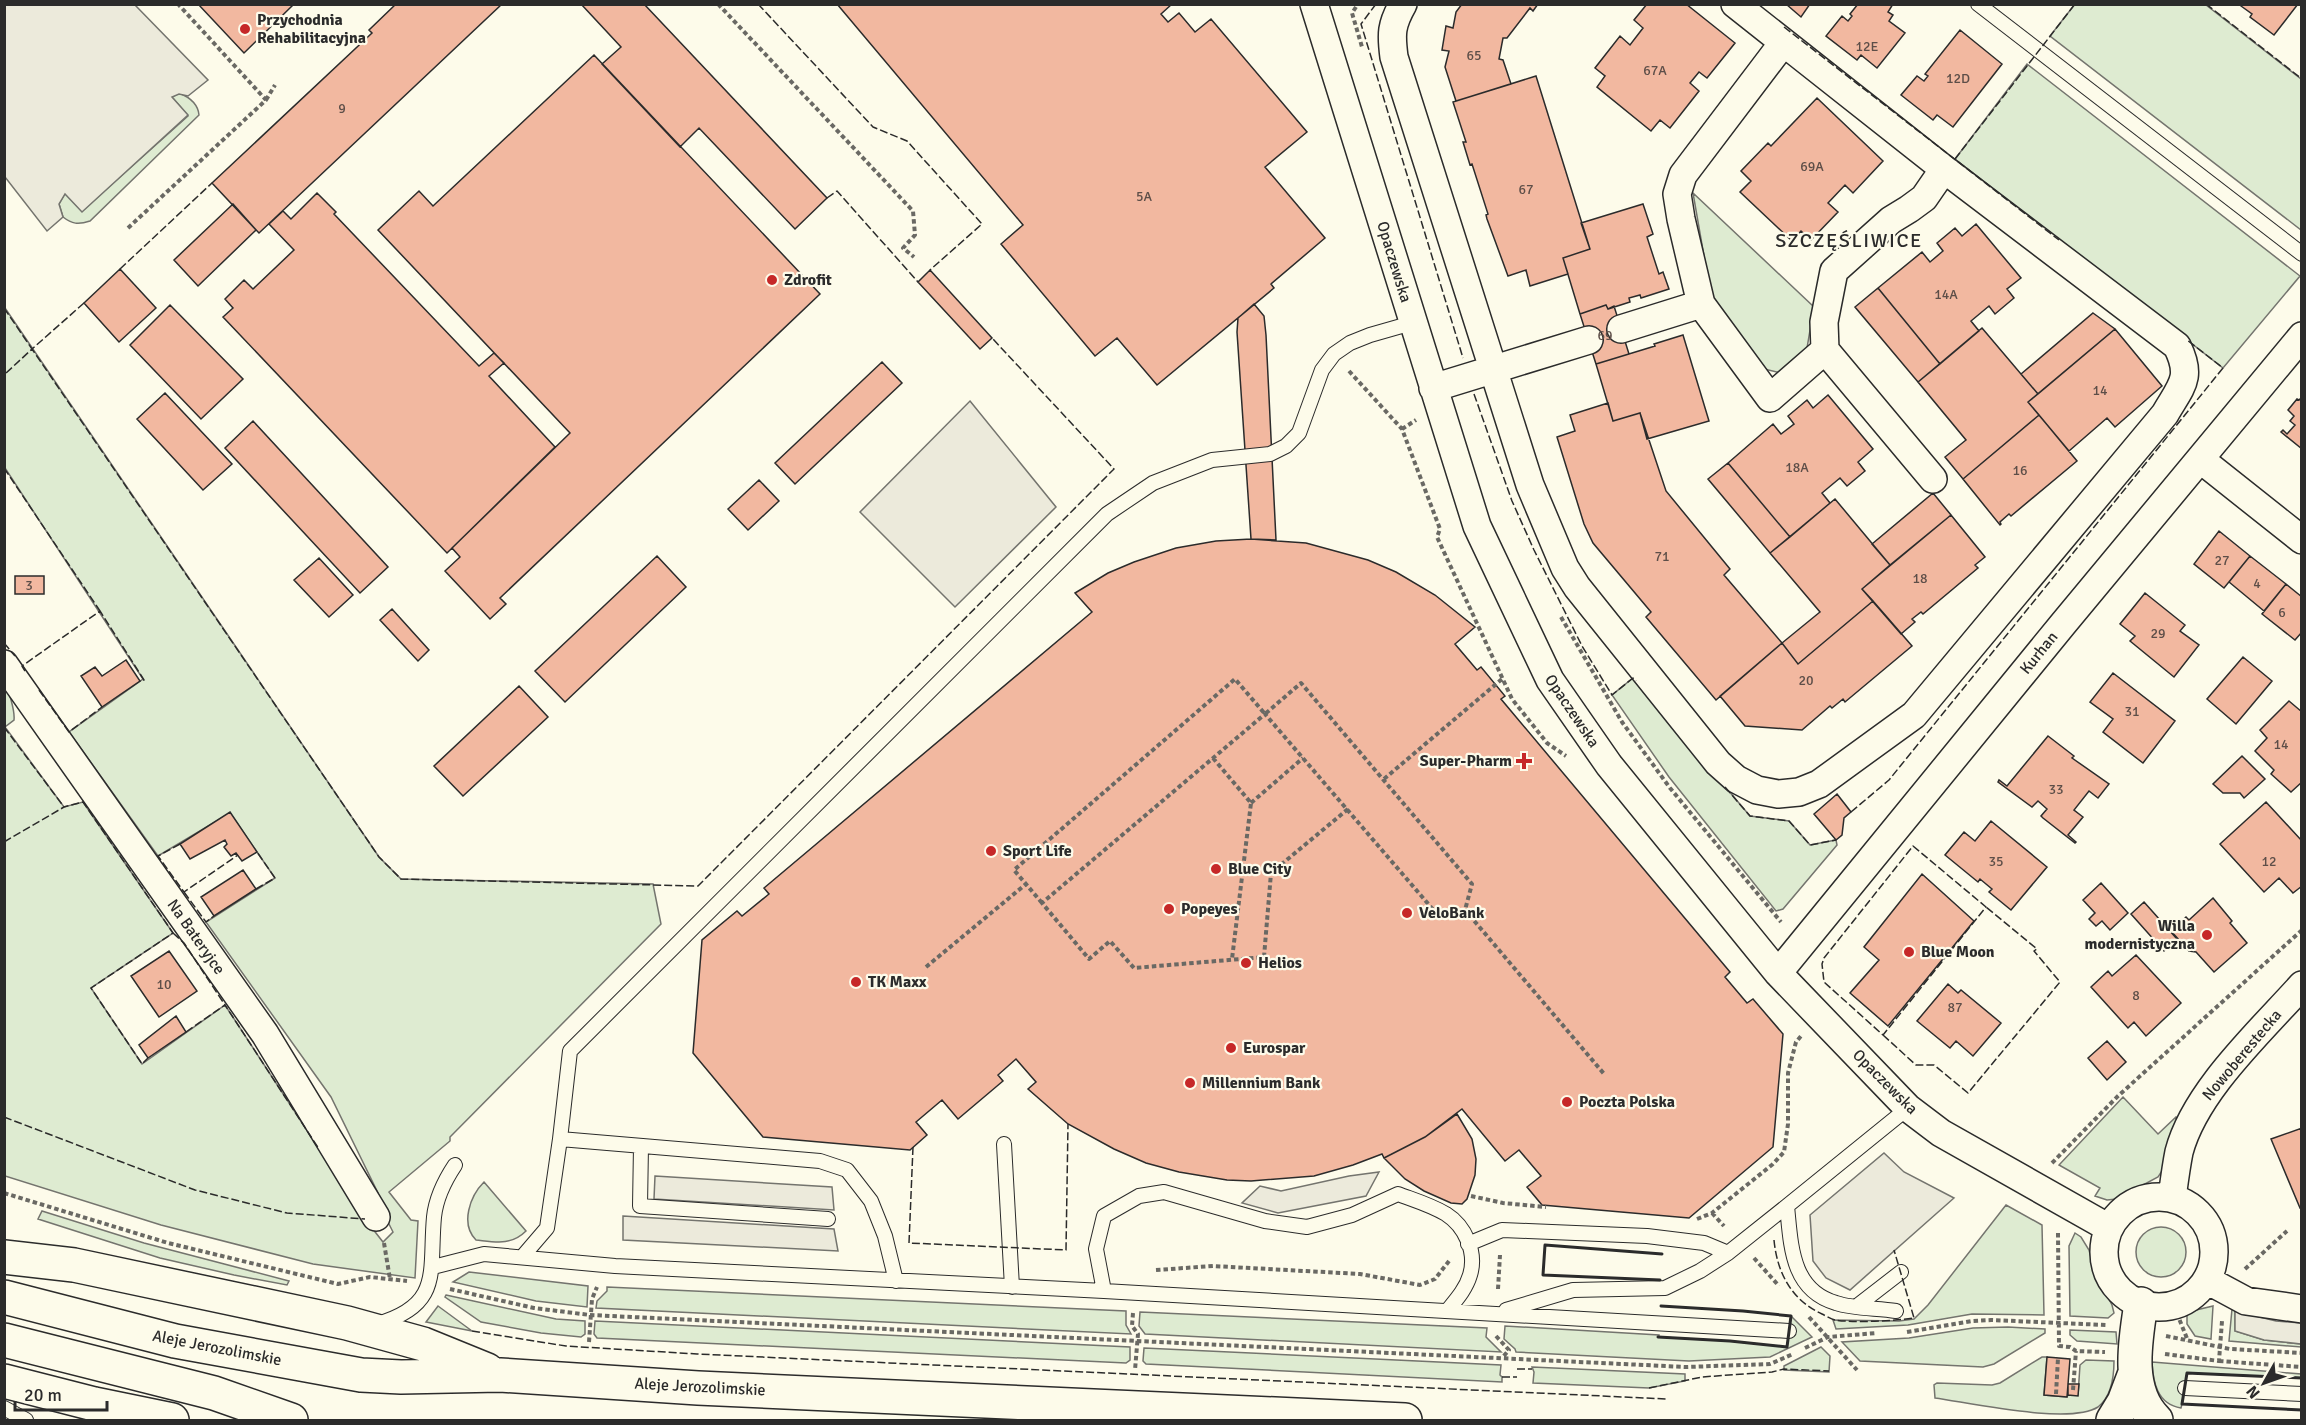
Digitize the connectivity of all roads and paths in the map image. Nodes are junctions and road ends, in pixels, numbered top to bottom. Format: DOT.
graph roads {
  1 [pos="178,4"];
  2 [pos="718,4"];
  3 [pos="1314,4"];
  4 [pos="1403,4"];
  5 [pos="1735,4"];
  6 [pos="1978,4"];
  7 [pos="1356,7"];
  8 [pos="1357,29"];
  9 [pos="1783,42"];
  10 [pos="275,85"];
  11 [pos="266,100"];
  12 [pos="1944,169"];
  13 [pos="128,228"];
  14 [pos="2301,254"];
  15 [pos="914,257"];
  16 [pos="1701,304"];
  17 [pos="1412,323"];
  18 [pos="1621,329"];
  19 [pos="2301,336"];
  20 [pos="1588,340"];
  21 [pos="1826,350"];
  22 [pos="1347,368"];
  23 [pos="1494,369"];
  24 [pos="1433,388"];
  25 [pos="1421,418"];
  26 [pos="1402,429"];
  27 [pos="2200,459"];
  28 [pos="1933,479"];
  29 [pos="1448,525"];
  30 [pos="1440,529"];
  31 [pos="2301,540"];
  32 [pos="4,664"];
  33 [pos="1502,679"];
  34 [pos="1265,714"];
  35 [pos="1213,758"];
  36 [pos="1303,758"];
  37 [pos="1569,758"];
  38 [pos="1384,780"];
  39 [pos="1251,803"];
  40 [pos="1347,809"];
  41 [pos="1026,884"];
  42 [pos="1042,903"];
  43 [pos="1465,910"];
  44 [pos="2301,930"];
  45 [pos="1232,959"];
  46 [pos="926,967"];
  47 [pos="1778,973"];
  48 [pos="2301,985"];
  49 [pos="1804,1034"];
  50 [pos="1605,1075"];
  51 [pos="1908,1108"];
  52 [pos="560,1139"];
  53 [pos="1004,1144"];
  54 [pos="641,1146"];
  55 [pos="455,1165"];
  56 [pos="2049,1165"];
  57 [pos="4,1193"];
  58 [pos="1472,1196"];
  59 [pos="2172,1198"];
  60 [pos="1503,1203"];
  61 [pos="1788,1206"];
  62 [pos="1551,1207"];
  63 [pos="376,1217"];
  64 [pos="828,1219"];
  65 [pos="1694,1220"];
  66 [pos="2109,1228"];
  67 [pos="1502,1230"];
  68 [pos="2058,1232"];
  69 [pos="4,1233"];
  70 [pos="1468,1244"];
  71 [pos="1451,1252"];
  72 [pos="1728,1253"];
  73 [pos="523,1256"];
  74 [pos="4,1257"];
  75 [pos="74,1265"];
  76 [pos="433,1267"];
  77 [pos="1149,1271"];
  78 [pos="1901,1272"];
  79 [pos="390,1279"];
  80 [pos="2206,1280"];
  81 [pos="896,1281"];
  82 [pos="415,1282"];
  83 [pos="1012,1287"];
  84 [pos="448,1288"];
  85 [pos="1104,1291"];
  86 [pos="1134,1293"];
  87 [pos="4,1297"];
  88 [pos="2157,1305"];
  89 [pos="1857,1306"];
  90 [pos="2301,1309"];
  91 [pos="1447,1311"];
  92 [pos="1896,1311"];
  93 [pos="1496,1313"];
  94 [pos="2058,1323"];
  95 [pos="2116,1326"];
  96 [pos="363,1328"];
  97 [pos="1789,1331"];
  98 [pos="1899,1332"];
  99 [pos="1879,1333"];
  100 [pos="2154,1334"];
  101 [pos="4,1340"];
  102 [pos="1137,1341"];
  103 [pos="2188,1341"];
  104 [pos="2220,1347"];
  105 [pos="2076,1351"];
  106 [pos="2107,1352"];
  107 [pos="2164,1353"];
  108 [pos="2301,1353"];
  109 [pos="1502,1358"];
  110 [pos="2058,1358"];
  111 [pos="2219,1361"];
  112 [pos="2301,1367"];
  113 [pos="1135,1370"];
  114 [pos="2135,1373"];
  115 [pos="500,1375"];
  116 [pos="4,1381"];
  117 [pos="2184,1388"];
  118 [pos="2073,1390"];
  119 [pos="2056,1394"];
  120 [pos="2301,1394"];
  121 [pos="4,1408"];
  122 [pos="26,1420"];
  123 [pos="172,1420"];
  124 [pos="291,1420"];
  125 [pos="1405,1420"];
  126 [pos="2113,1420"];
  127 [pos="2156,1420"];
  1 -- 11 [label="path"];
  2 -- 15 [label="path"];
  3 -- 17 [label="street, Opaczewska"];
  4 -- 23 [label="street"];
  5 -- 9 [label="street"];
  6 -- 14 [label="lane"];
  7 -- 8 [label="path"];
  9 -- 12 [label="street"];
  9 -- 16 [label="street"];
  10 -- 11 [label="path"];
  11 -- 13 [label="path"];
  12 -- 21 [label="street"];
  12 -- 23 [label="street"];
  16 -- 18 [label="street"];
  16 -- 21 [label="street"];
  17 -- 24 [label="street, Opaczewska"];
  17 -- 52 [label="lane"];
  19 -- 27 [label="street, Kurhan"];
  20 -- 23 [label="street"];
  21 -- 28 [label="street"];
  22 -- 26 [label="path"];
  23 -- 24 [label="street"];
  24 -- 47 [label="street, Opaczewska"];
  25 -- 26 [label="path"];
  26 -- 30 [label="path"];
  27 -- 31 [label="street"];
  27 -- 47 [label="street, Kurhan"];
  29 -- 30 [label="path"];
  30 -- 33 [label="path"];
  32 -- 63 [label="street, Na Bateryjce"];
  33 -- 37 [label="path"];
  33 -- 38 [label="path"];
  34 -- 35 [label="path"];
  34 -- 36 [label="path"];
  34 -- 38 [label="path"];
  34 -- 41 [label="path"];
  35 -- 39 [label="path"];
  35 -- 42 [label="path"];
  36 -- 39 [label="path"];
  36 -- 40 [label="path"];
  38 -- 43 [label="path"];
  39 -- 45 [label="path"];
  40 -- 43 [label="path"];
  40 -- 45 [label="path"];
  41 -- 42 [label="path"];
  41 -- 46 [label="path"];
  42 -- 45 [label="path"];
  43 -- 50 [label="path"];
  44 -- 56 [label="path"];
  47 -- 51 [label="street, Opaczewska"];
  48 -- 59 [label="street, Nowoberestecka"];
  49 -- 65 [label="path"];
  51 -- 61 [label="lane"];
  51 -- 66 [label="street, Opaczewska"];
  52 -- 54 [label="lane"];
  52 -- 73 [label="lane"];
  53 -- 83 [label="lane"];
  54 -- 64 [label="lane"];
  54 -- 81 [label="lane"];
  55 -- 76 [label="lane"];
  57 -- 79 [label="path"];
  58 -- 60 [label="path"];
  59 -- 66 [label="street"];
  59 -- 80 [label="street"];
  60 -- 62 [label="path"];
  60 -- 67 [label="path"];
  61 -- 72 [label="lane"];
  61 -- 89 [label="lane"];
  63 -- 79 [label="path"];
  66 -- 88 [label="street"];
  67 -- 70 [label="lane"];
  67 -- 72 [label="lane"];
  67 -- 93 [label="path"];
  68 -- 94 [label="path"];
  69 -- 75 [label="main road"];
  70 -- 85 [label="lane"];
  70 -- 91 [label="lane"];
  71 -- 77 [label="path"];
  72 -- 93 [label="lane"];
  73 -- 76 [label="lane"];
  73 -- 81 [label="lane"];
  74 -- 75 [label="main road"];
  75 -- 96 [label="main road"];
  76 -- 96 [label="lane"];
  78 -- 89 [label="lane"];
  79 -- 82 [label="path"];
  80 -- 88 [label="street"];
  80 -- 90 [label="street"];
  81 -- 83 [label="lane"];
  83 -- 85 [label="lane"];
  84 -- 102 [label="path"];
  85 -- 86 [label="lane"];
  86 -- 91 [label="lane"];
  86 -- 102 [label="path"];
  87 -- 115 [label="main road, Aleje Jerozolimskie"];
  88 -- 103 [label="path"];
  88 -- 114 [label="main road"];
  89 -- 92 [label="lane"];
  91 -- 93 [label="lane"];
  93 -- 97 [label="lane"];
  93 -- 109 [label="path"];
  94 -- 95 [label="path"];
  94 -- 98 [label="path"];
  94 -- 105 [label="path"];
  96 -- 115 [label="main road"];
  99 -- 109 [label="path"];
  100 -- 103 [label="path"];
  101 -- 124 [label="main road"];
  102 -- 109 [label="path"];
  102 -- 113 [label="path"];
  103 -- 104 [label="path"];
  104 -- 108 [label="path"];
  104 -- 111 [label="path"];
  105 -- 106 [label="path"];
  105 -- 118 [label="path"];
  107 -- 111 [label="path"];
  110 -- 119 [label="path"];
  111 -- 112 [label="path"];
  114 -- 126 [label="main road"];
  114 -- 127 [label="main road"];
  115 -- 125 [label="main road, Aleje Jerozolimskie"];
  116 -- 123 [label="main road"];
  117 -- 120 [label="lane"];
  121 -- 122 [label="lane"];
}
